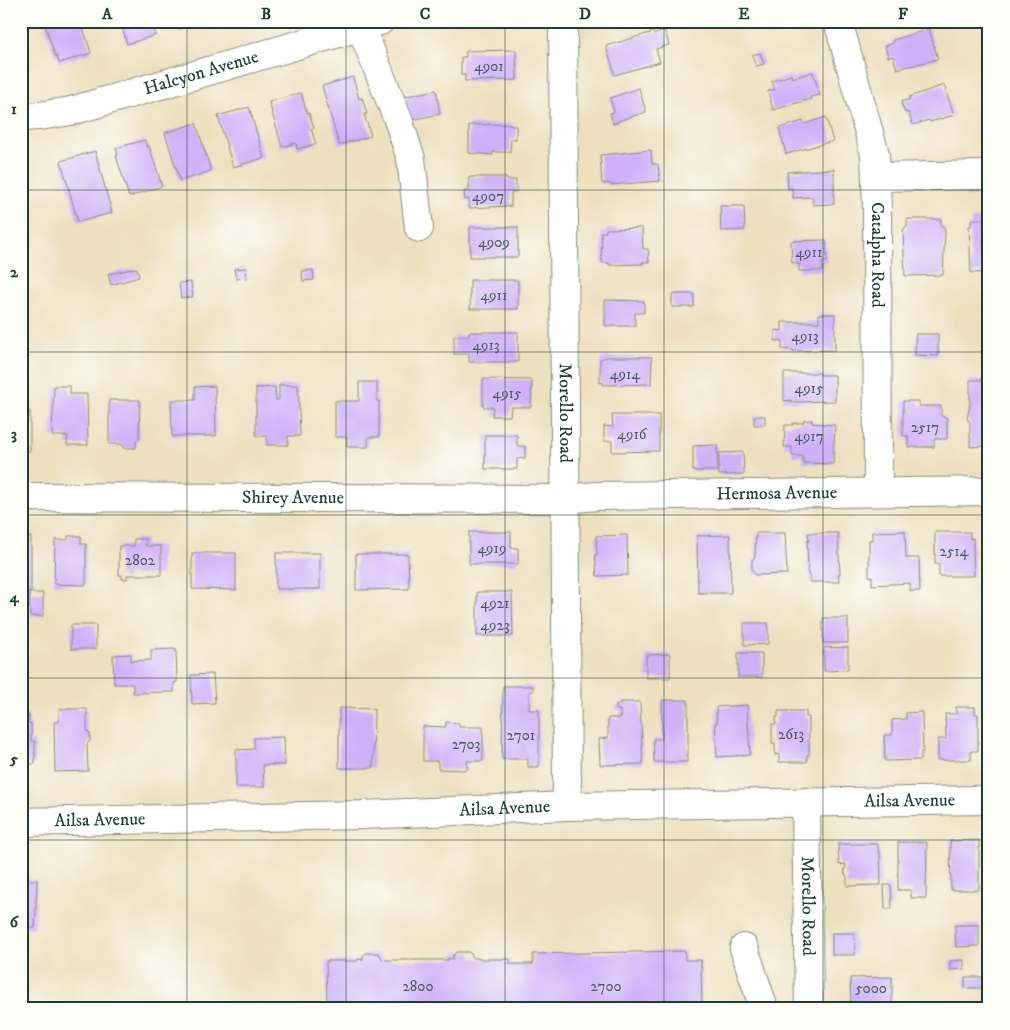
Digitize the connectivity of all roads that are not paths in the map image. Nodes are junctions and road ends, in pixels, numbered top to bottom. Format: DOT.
graph roads {
  1 [pos="563,21"];
  2 [pos="838,21"];
  3 [pos="370,23"];
  4 [pos="21,117"];
  5 [pos="989,175"];
  6 [pos="877,177"];
  7 [pos="420,228"];
  8 [pos="989,490"];
  9 [pos="878,492"];
  10 [pos="21,497"];
  11 [pos="565,499"];
  12 [pos="989,800"];
  13 [pos="806,802"];
  14 [pos="567,806"];
  15 [pos="21,822"];
  16 [pos="744,948"];
  17 [pos="764,1009"];
  18 [pos="809,1009"];
  1 -- 11 [label="street, Morello Road"];
  2 -- 6 [label="street, Catalpha Road"];
  3 -- 4 [label="street, Halcyon Avenue"];
  3 -- 7 [label="street"];
  5 -- 6 [label="street"];
  6 -- 9 [label="street, Catalpha Road"];
  8 -- 9 [label="street, Hermosa Avenue"];
  9 -- 11 [label="street, Hermosa Avenue"];
  10 -- 11 [label="street, Shirey Avenue"];
  11 -- 14 [label="street, Morello Road"];
  12 -- 13 [label="street, Ailsa Avenue"];
  13 -- 14 [label="street, Ailsa Avenue"];
  13 -- 18 [label="street, Morello Road"];
  14 -- 15 [label="street, Ailsa Avenue"];
  16 -- 17 [label="street"];
}
